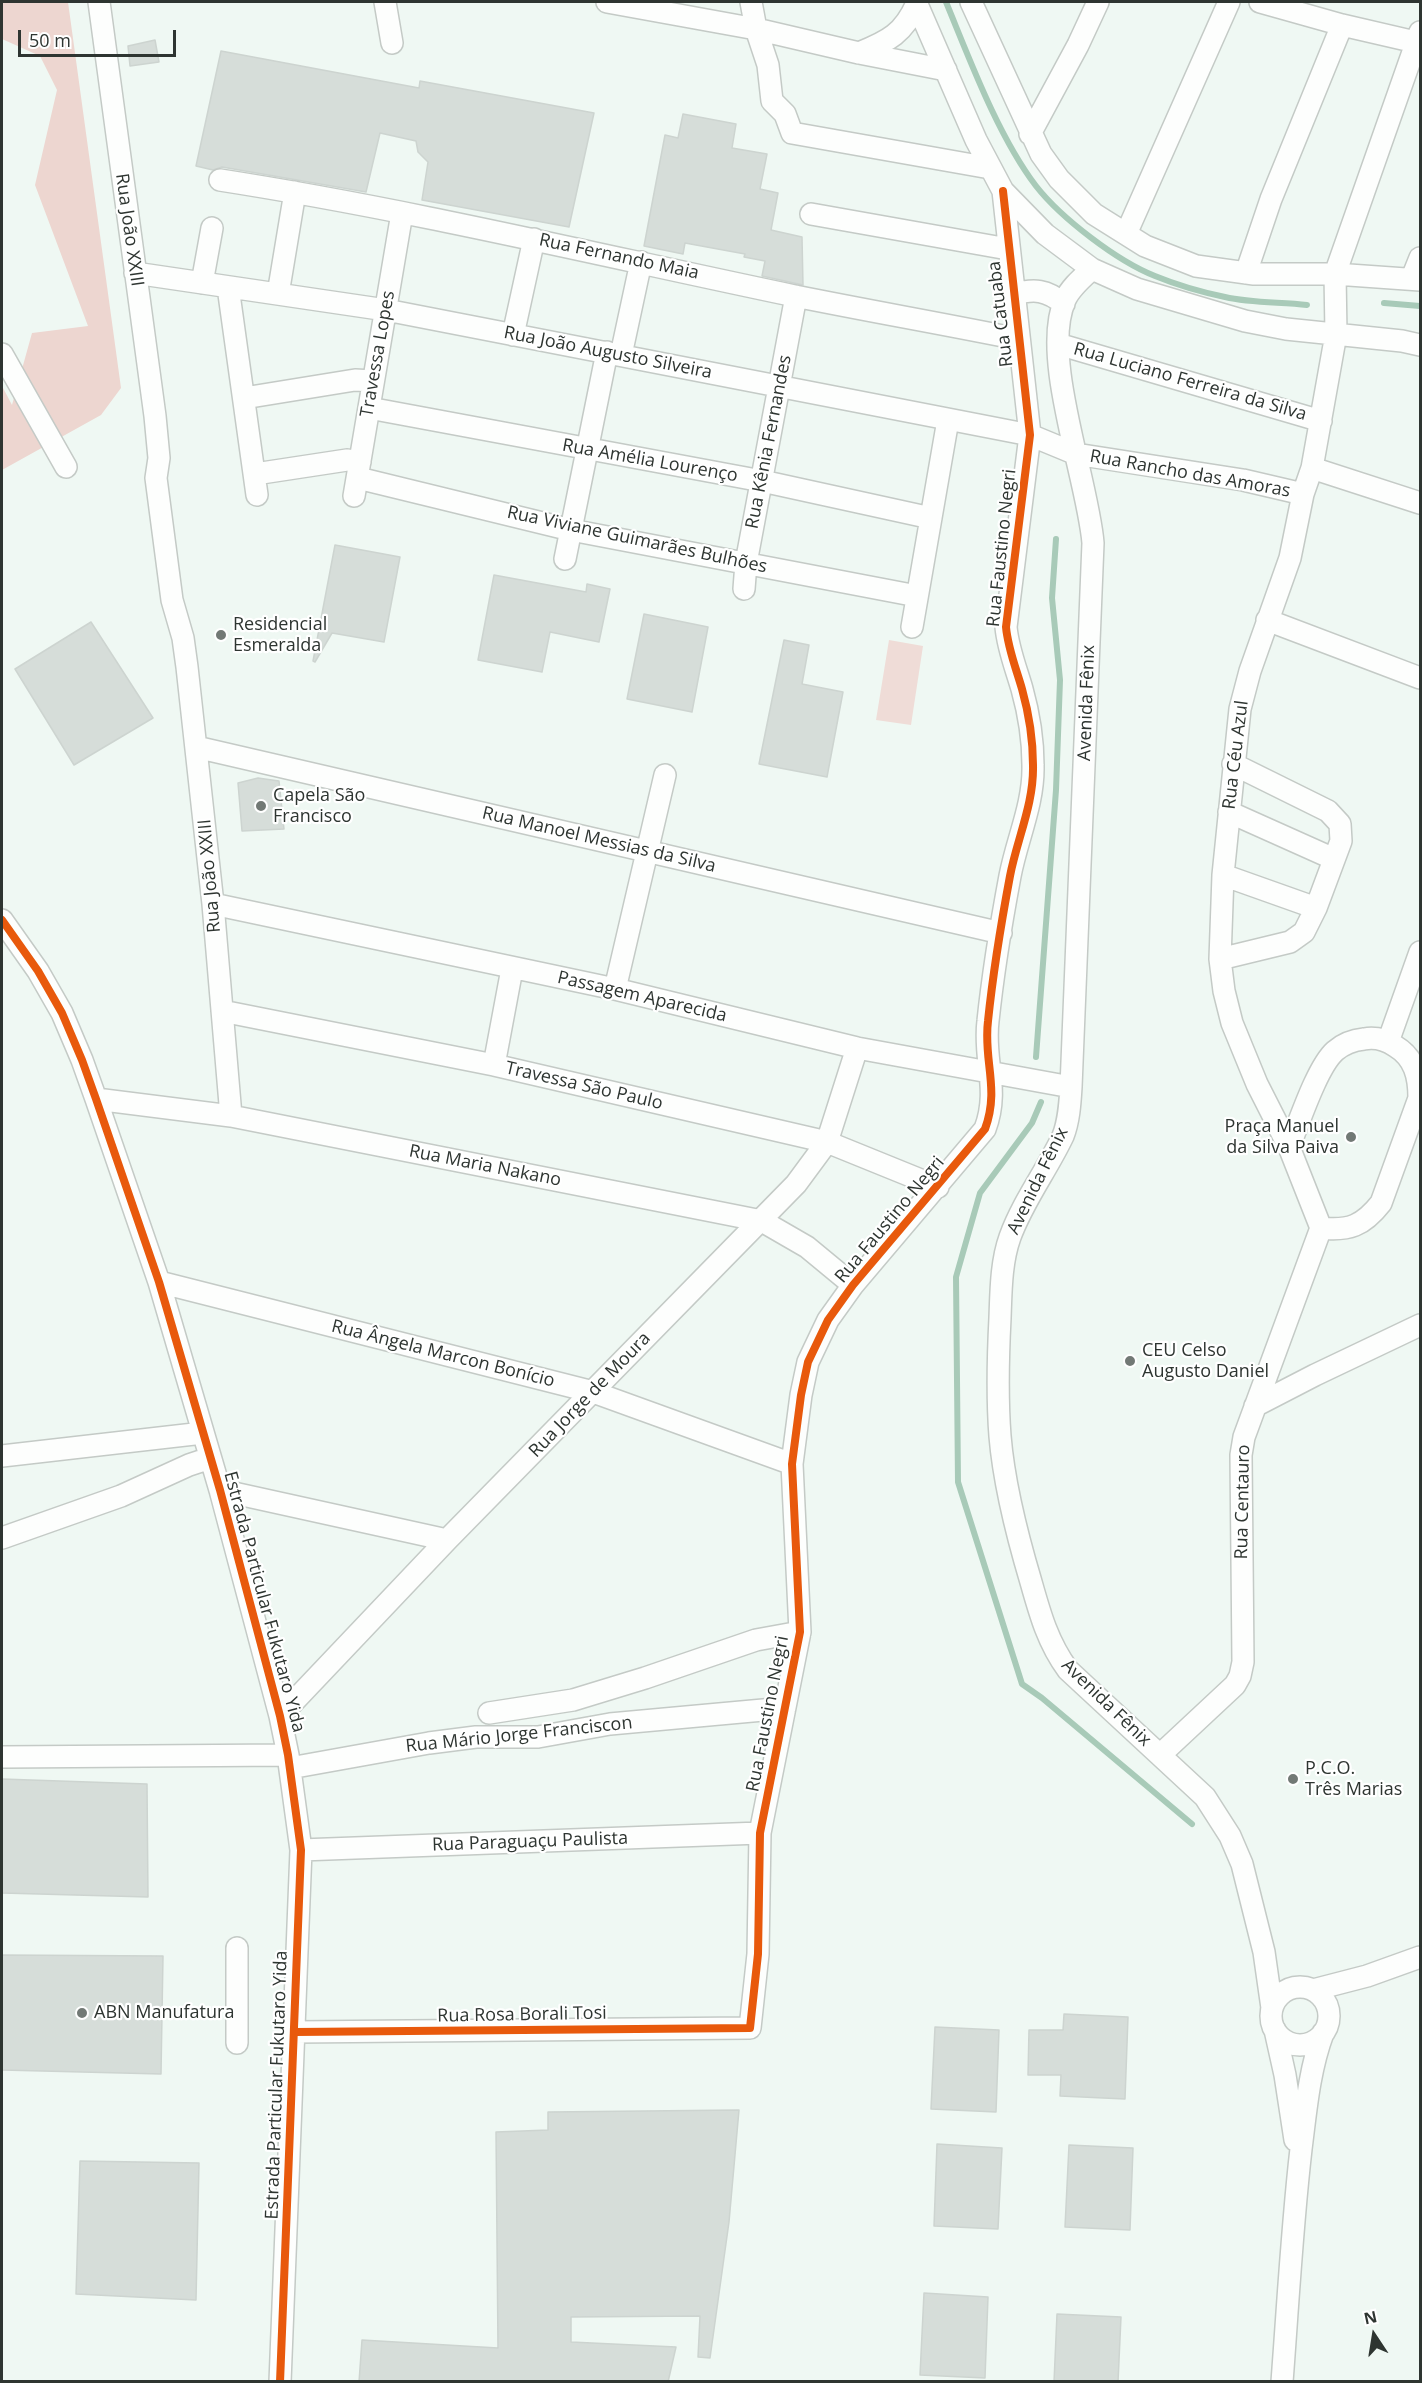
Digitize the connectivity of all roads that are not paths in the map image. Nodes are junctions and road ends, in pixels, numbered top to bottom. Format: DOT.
graph roads {
  1 [pos="99,2"];
  2 [pos="385,2"];
  3 [pos="607,2"];
  4 [pos="751,2"];
  5 [pos="917,2"];
  6 [pos="971,2"];
  7 [pos="1098,2"];
  8 [pos="1229,2"];
  9 [pos="1260,2"];
  10 [pos="1342,26"];
  11 [pos="756,29"];
  12 [pos="1419,39"];
  13 [pos="392,43"];
  14 [pos="859,54"];
  15 [pos="946,70"];
  16 [pos="1030,134"];
  17 [pos="990,168"];
  18 [pos="220,180"];
  19 [pos="1003,190"];
  20 [pos="295,192"];
  21 [pos="402,213"];
  22 [pos="811,214"];
  23 [pos="212,228"];
  24 [pos="1126,234"];
  25 [pos="534,239"];
  26 [pos="1008,249"];
  27 [pos="1420,258"];
  28 [pos="641,262"];
  29 [pos="1092,269"];
  30 [pos="135,273"];
  31 [pos="1246,273"];
  32 [pos="1335,274"];
  33 [pos="1416,279"];
  34 [pos="202,283"];
  35 [pos="228,287"];
  36 [pos="278,294"];
  37 [pos="1013,295"];
  38 [pos="796,296"];
  39 [pos="1064,304"];
  40 [pos="386,310"];
  41 [pos="1336,334"];
  42 [pos="513,335"];
  43 [pos="1018,339"];
  44 [pos="1058,344"];
  45 [pos="1420,345"];
  46 [pos="2,354"];
  47 [pos="614,354"];
  48 [pos="373,381"];
  49 [pos="779,387"];
  50 [pos="244,398"];
  51 [pos="369,408"];
  52 [pos="948,420"];
  53 [pos="1321,421"];
  54 [pos="1030,435"];
  55 [pos="588,449"];
  56 [pos="1076,454"];
  57 [pos="66,467"];
  58 [pos="1312,468"];
  59 [pos="358,479"];
  60 [pos="762,481"];
  61 [pos="1303,494"];
  62 [pos="1420,503"];
  63 [pos="930,518"];
  64 [pos="571,530"];
  65 [pos="565,559"];
  66 [pos="746,563"];
  67 [pos="744,589"];
  68 [pos="917,596"];
  69 [pos="1267,620"];
  70 [pos="912,627"];
  71 [pos="1420,678"];
  72 [pos="196,747"];
  73 [pos="1233,764"];
  74 [pos="665,775"];
  75 [pos="1229,812"];
  76 [pos="647,850"];
  77 [pos="1334,859"];
  78 [pos="1223,874"];
  79 [pos="213,904"];
  80 [pos="1316,908"];
  81 [pos="2,920"];
  82 [pos="1002,933"];
  83 [pos="1420,952"];
  84 [pos="1220,959"];
  85 [pos="512,969"];
  86 [pos="615,990"];
  87 [pos="222,1011"];
  88 [pos="1388,1042"];
  89 [pos="857,1048"];
  90 [pos="494,1065"];
  91 [pos="990,1071"];
  92 [pos="1071,1087"];
  93 [pos="96,1099"];
  94 [pos="231,1116"];
  95 [pos="827,1142"];
  96 [pos="1288,1147"];
  97 [pos="938,1187"];
  98 [pos="762,1221"];
  99 [pos="1321,1228"];
  100 [pos="159,1282"];
  101 [pos="853,1285"];
  102 [pos="1420,1325"];
  103 [pos="1269,1369"];
  104 [pos="1315,1375"];
  105 [pos="593,1392"];
  106 [pos="1255,1406"];
  107 [pos="203,1433"];
  108 [pos="2,1456"];
  109 [pos="210,1458"];
  110 [pos="792,1464"];
  111 [pos="220,1490"];
  112 [pos="2,1538"];
  113 [pos="447,1540"];
  114 [pos="800,1632"];
  115 [pos="785,1708"];
  116 [pos="489,1713"];
  117 [pos="280,1716"];
  118 [pos="1160,1755"];
  119 [pos="2,1757"];
  120 [pos="289,1762"];
  121 [pos="760,1833"];
  122 [pos="301,1850"];
  123 [pos="237,1948"];
  124 [pos="1264,1952"];
  125 [pos="1420,1957"];
  126 [pos="1306,1988"];
  127 [pos="1272,2008"];
  128 [pos="750,2028"];
  129 [pos="1275,2031"];
  130 [pos="295,2032"];
  131 [pos="1323,2033"];
  132 [pos="237,2043"];
  133 [pos="1299,2168"];
  134 [pos="280,2382"];
  135 [pos="1282,2382"];
  1 -- 30 [label="street, Rua João XXIII"];
  2 -- 13 [label="street"];
  3 -- 11 [label="street"];
  4 -- 11 [label="street"];
  5 -- 14 [label="street"];
  5 -- 15 [label="street"];
  6 -- 16 [label="street"];
  7 -- 16 [label="street"];
  8 -- 24 [label="street"];
  9 -- 10 [label="street"];
  10 -- 12 [label="street"];
  10 -- 31 [label="street"];
  11 -- 14 [label="street"];
  11 -- 17 [label="street"];
  12 -- 32 [label="street"];
  14 -- 15 [label="street"];
  15 -- 17 [label="street"];
  16 -- 24 [label="street"];
  17 -- 19 [label="street"];
  18 -- 20 [label="street, Rua Fernando Maia"];
  19 -- 26 [label="street, Rua Catuaba"];
  19 -- 29 [label="street"];
  20 -- 21 [label="street, Rua Fernando Maia"];
  20 -- 36 [label="street"];
  21 -- 25 [label="street, Rua Fernando Maia"];
  21 -- 40 [label="street, Travessa Lopes"];
  22 -- 26 [label="street"];
  23 -- 34 [label="street"];
  24 -- 31 [label="street"];
  25 -- 28 [label="street, Rua Fernando Maia"];
  25 -- 42 [label="street"];
  26 -- 37 [label="street, Rua Catuaba"];
  27 -- 33 [label="street"];
  28 -- 38 [label="street, Rua Fernando Maia"];
  28 -- 47 [label="street"];
  29 -- 39 [label="street, Avenida Fênix"];
  29 -- 41 [label="street"];
  30 -- 34 [label="street, Rua João Augusto Silveira"];
  30 -- 72 [label="street, Rua João XXIII"];
  31 -- 32 [label="street"];
  32 -- 33 [label="street"];
  32 -- 41 [label="street, Rua Céu Azul"];
  34 -- 35 [label="street, Rua João Augusto Silveira"];
  35 -- 36 [label="street, Rua João Augusto Silveira"];
  35 -- 50 [label="street"];
  36 -- 40 [label="street, Rua João Augusto Silveira"];
  37 -- 39 [label="street"];
  37 -- 43 [label="street, Rua Catuaba"];
  38 -- 43 [label="street, Rua Fernando Maia"];
  38 -- 49 [label="street, Rua Kênia Fernandes"];
  39 -- 44 [label="street, Avenida Fênix"];
  40 -- 42 [label="street, Rua João Augusto Silveira"];
  40 -- 48 [label="street, Travessa Lopes"];
  41 -- 45 [label="street"];
  41 -- 53 [label="street, Rua Céu Azul"];
  42 -- 47 [label="street, Rua João Augusto Silveira"];
  43 -- 54 [label="street, Rua Catuaba"];
  44 -- 53 [label="street, Rua Luciano Ferreira da Silva"];
  44 -- 56 [label="street, Avenida Fênix"];
  46 -- 57 [label="street"];
  47 -- 49 [label="street, Rua João Augusto Silveira"];
  47 -- 55 [label="street"];
  48 -- 50 [label="street"];
  48 -- 51 [label="street, Travessa Lopes"];
  49 -- 52 [label="street, Rua João Augusto Silveira"];
  49 -- 60 [label="street, Rua Kênia Fernandes"];
  50 -- 59 [label="street, Rua Viviane Guimarães Bulhões"];
  51 -- 55 [label="street, Rua Amélia Lourenço"];
  51 -- 59 [label="street, Travessa Lopes"];
  52 -- 54 [label="street, Rua João Augusto Silveira"];
  52 -- 63 [label="street"];
  53 -- 58 [label="street, Rua Céu Azul"];
  54 -- 56 [label="street, Rua João Augusto Silveira"];
  54 -- 82 [label="street, Rua Faustino Negri"];
  55 -- 60 [label="street, Rua Amélia Lourenço"];
  55 -- 64 [label="street"];
  56 -- 61 [label="street, Rua Rancho das Amoras"];
  56 -- 92 [label="street, Avenida Fênix"];
  58 -- 61 [label="street, Rua Céu Azul"];
  58 -- 62 [label="street"];
  59 -- 64 [label="street, Rua Viviane Guimarães Bulhões"];
  60 -- 63 [label="street, Rua Amélia Lourenço"];
  60 -- 66 [label="street, Rua Kênia Fernandes"];
  61 -- 69 [label="street, Rua Céu Azul"];
  63 -- 68 [label="street"];
  64 -- 65 [label="street"];
  64 -- 66 [label="street, Rua Viviane Guimarães Bulhões"];
  66 -- 67 [label="street, Rua Kênia Fernandes"];
  66 -- 68 [label="street, Rua Viviane Guimarães Bulhões"];
  68 -- 70 [label="street"];
  69 -- 71 [label="street"];
  69 -- 73 [label="street, Rua Céu Azul"];
  72 -- 76 [label="street, Rua Manoel Messias da Silva"];
  72 -- 79 [label="street, Rua João XXIII"];
  73 -- 75 [label="street, Rua Céu Azul"];
  73 -- 77 [label="street"];
  74 -- 76 [label="street"];
  75 -- 77 [label="street"];
  75 -- 78 [label="street, Rua Céu Azul"];
  76 -- 82 [label="street, Rua Manoel Messias da Silva"];
  76 -- 86 [label="street"];
  77 -- 80 [label="street"];
  78 -- 80 [label="street"];
  78 -- 84 [label="street, Rua Céu Azul"];
  79 -- 85 [label="street, Passagem Aparecida"];
  79 -- 87 [label="street, Rua João XXIII"];
  80 -- 84 [label="street"];
  81 -- 93 [label="street, Estrada Particular Fukutaro Yida"];
  82 -- 91 [label="street, Rua Faustino Negri"];
  83 -- 88 [label="street"];
  84 -- 96 [label="street, Rua Céu Azul"];
  85 -- 86 [label="street, Passagem Aparecida"];
  85 -- 90 [label="street"];
  86 -- 89 [label="street, Passagem Aparecida"];
  87 -- 90 [label="street, Travessa São Paulo"];
  87 -- 94 [label="street, Rua João XXIII"];
  88 -- 96 [label="street"];
  88 -- 99 [label="street"];
  89 -- 91 [label="street, Passagem Aparecida"];
  89 -- 95 [label="street, Rua Jorge de Moura"];
  90 -- 95 [label="street, Travessa São Paulo"];
  91 -- 92 [label="street, Passagem Aparecida"];
  91 -- 97 [label="street, Rua Faustino Negri"];
  92 -- 118 [label="street, Avenida Fênix"];
  93 -- 94 [label="street, Rua Maria Nakano"];
  93 -- 100 [label="street, Estrada Particular Fukutaro Yida"];
  94 -- 98 [label="street, Rua Maria Nakano"];
  95 -- 97 [label="street, Travessa São Paulo"];
  95 -- 98 [label="street, Rua Jorge de Moura"];
  96 -- 99 [label="street, Rua Céu Azul"];
  97 -- 101 [label="street, Rua Faustino Negri"];
  98 -- 101 [label="street, Rua Maria Nakano"];
  98 -- 105 [label="street, Rua Jorge de Moura"];
  99 -- 103 [label="street, Rua Centauro"];
  100 -- 105 [label="street, Rua Ângela Marcon Bonício"];
  100 -- 107 [label="street, Estrada Particular Fukutaro Yida"];
  101 -- 110 [label="street, Rua Faustino Negri"];
  102 -- 104 [label="street"];
  103 -- 104 [label="street"];
  103 -- 106 [label="street, Rua Centauro"];
  104 -- 106 [label="street"];
  105 -- 110 [label="street, Rua Ângela Marcon Bonício"];
  105 -- 113 [label="street, Rua Jorge de Moura"];
  106 -- 118 [label="street, Rua Centauro"];
  107 -- 108 [label="street"];
  107 -- 109 [label="street, Estrada Particular Fukutaro Yida"];
  109 -- 111 [label="street, Estrada Particular Fukutaro Yida"];
  109 -- 112 [label="street"];
  110 -- 114 [label="street, Rua Faustino Negri"];
  111 -- 113 [label="street"];
  111 -- 117 [label="street, Estrada Particular Fukutaro Yida"];
  113 -- 117 [label="street, Rua Jorge de Moura"];
  114 -- 115 [label="street, Rua Faustino Negri"];
  114 -- 116 [label="street"];
  115 -- 120 [label="street, Rua Mário Jorge Franciscon"];
  115 -- 121 [label="street, Rua Faustino Negri"];
  117 -- 120 [label="street, Estrada Particular Fukutaro Yida"];
  118 -- 124 [label="street, Avenida Fênix"];
  119 -- 120 [label="street, Rua Mário Jorge Franciscon"];
  120 -- 122 [label="street, Estrada Particular Fukutaro Yida"];
  121 -- 122 [label="street, Rua Paraguaçu Paulista"];
  121 -- 128 [label="street, Rua Faustino Negri"];
  122 -- 130 [label="street, Estrada Particular Fukutaro Yida"];
  123 -- 132 [label="street"];
  124 -- 126 [label="street, Avenida Fênix"];
  124 -- 127 [label="street, Avenida Fênix"];
  125 -- 126 [label="street"];
  126 -- 127 [label="street"];
  126 -- 131 [label="street"];
  127 -- 129 [label="street"];
  128 -- 130 [label="street, Rua Rosa Borali Tosi"];
  129 -- 131 [label="street"];
  129 -- 133 [label="street"];
  130 -- 134 [label="street, Estrada Particular Fukutaro Yida"];
  131 -- 133 [label="street"];
  133 -- 135 [label="street"];
}
